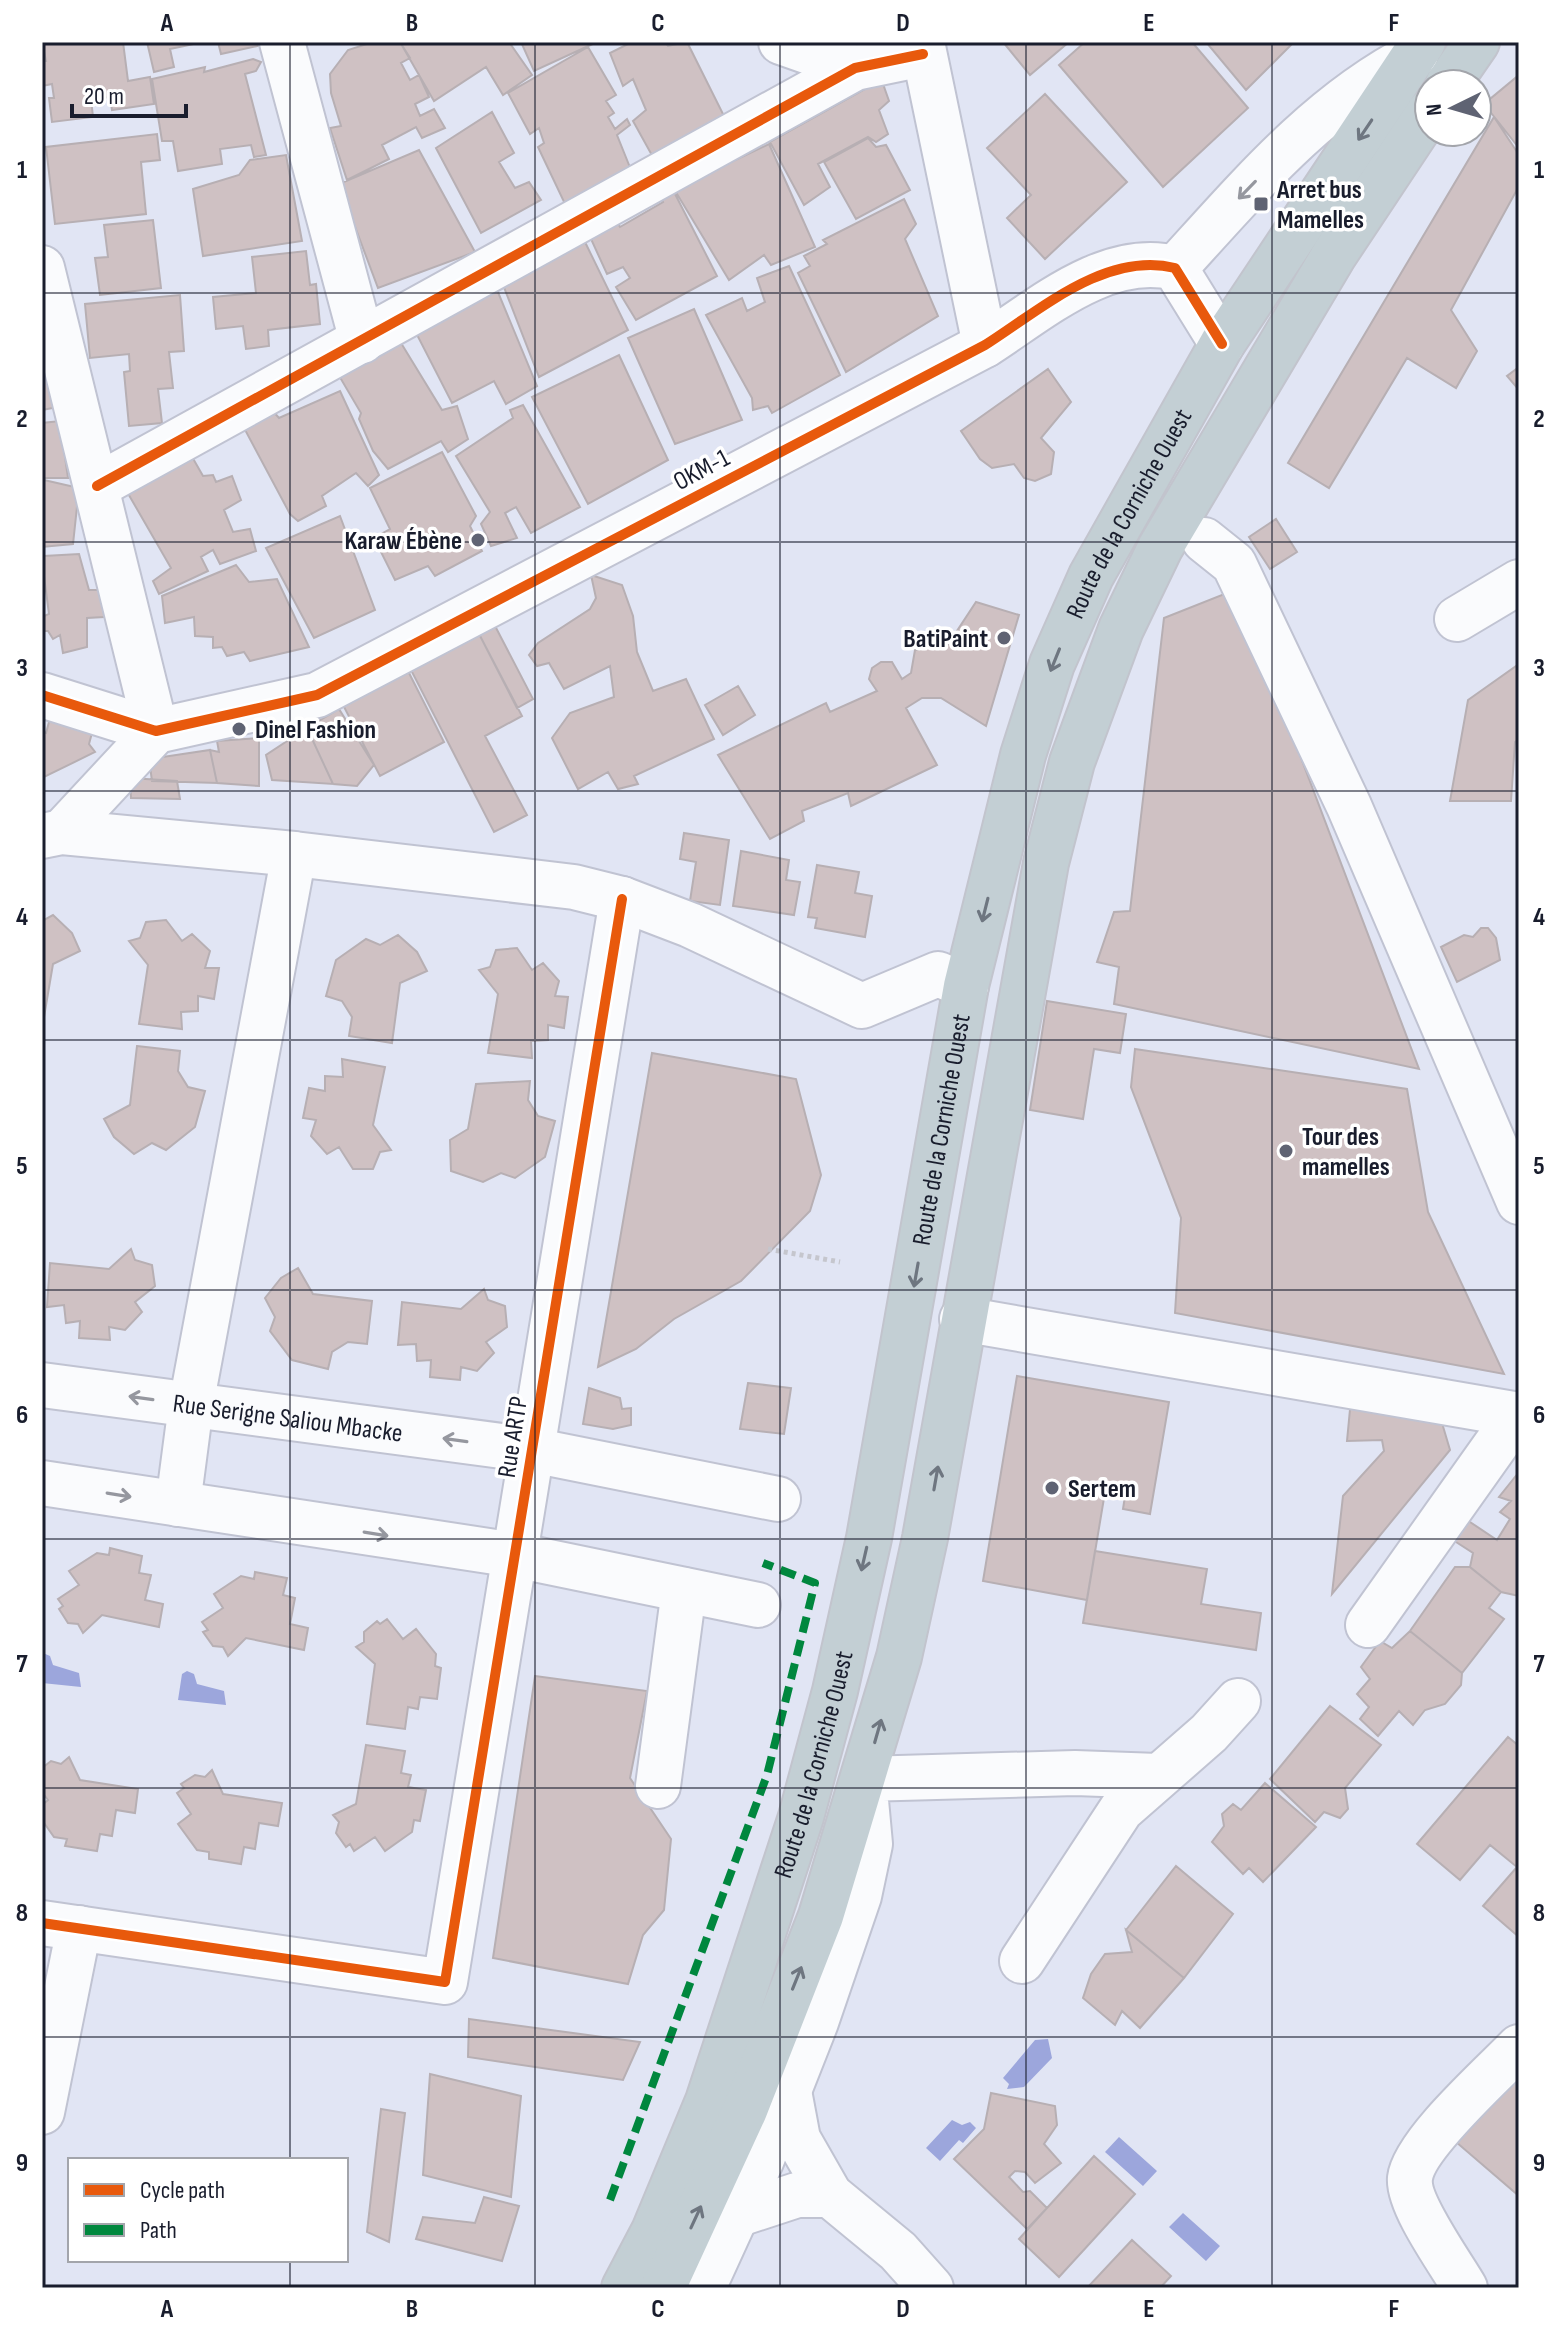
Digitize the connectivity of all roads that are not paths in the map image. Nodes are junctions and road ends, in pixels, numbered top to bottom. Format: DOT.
graph roads {
  1 [pos="781,42"];
  2 [pos="1477,42"];
  3 [pos="290,45"];
  4 [pos="922,48"];
  5 [pos="1407,57"];
  6 [pos="855,68"];
  7 [pos="1459,68"];
  8 [pos="1413,136"];
  9 [pos="42,268"];
  10 [pos="1175,268"];
  11 [pos="362,341"];
  12 [pos="1222,344"];
  13 [pos="985,345"];
  14 [pos="1203,471"];
  15 [pos="97,486"];
  16 [pos="1204,540"];
  17 [pos="1155,557"];
  18 [pos="1519,582"];
  19 [pos="1457,619"];
  20 [pos="42,695"];
  21 [pos="156,731"];
  22 [pos="52,834"];
  23 [pos="294,854"];
  24 [pos="622,899"];
  25 [pos="966,986"];
  26 [pos="1519,1202"];
  27 [pos="962,1319"];
  28 [pos="42,1385"];
  29 [pos="191,1405"];
  30 [pos="1518,1415"];
  31 [pos="532,1450"];
  32 [pos="42,1483"];
  33 [pos="778,1499"];
  34 [pos="178,1504"];
  35 [pos="515,1555"];
  36 [pos="684,1590"];
  37 [pos="758,1605"];
  38 [pos="1368,1625"];
  39 [pos="1238,1701"];
  40 [pos="1158,1776"];
  41 [pos="864,1779"];
  42 [pos="658,1786"];
  43 [pos="60,1925"];
  44 [pos="1022,1961"];
  45 [pos="1519,2047"];
  46 [pos="789,2091"];
  47 [pos="42,2112"];
  48 [pos="830,2195"];
  49 [pos="736,2215"];
  50 [pos="624,2288"];
  51 [pos="663,2288"];
  52 [pos="703,2288"];
  53 [pos="931,2288"];
  54 [pos="1465,2288"];
  1 -- 6 [label="street"];
  2 -- 7 [label="highway"];
  3 -- 11 [label="street"];
  4 -- 6 [label="street"];
  4 -- 13 [label="street"];
  5 -- 10 [label="street, one-way"];
  5 -- 12 [label="highway, Route de la Corniche Ouest, one-way"];
  6 -- 11 [label="street"];
  8 -- 14 [label="highway, Route de la Corniche Ouest"];
  9 -- 15 [label="street"];
  10 -- 12 [label="street"];
  10 -- 13 [label="street, OKM-1"];
  11 -- 15 [label="street"];
  12 -- 25 [label="highway, Route de la Corniche Ouest, one-way"];
  13 -- 21 [label="street, OKM-1"];
  14 -- 16 [label="street"];
  14 -- 17 [label="highway, Route de la Corniche Ouest"];
  15 -- 21 [label="street"];
  16 -- 17 [label="street"];
  16 -- 26 [label="street"];
  17 -- 27 [label="highway, Route de la Corniche Ouest"];
  18 -- 19 [label="street"];
  20 -- 21 [label="street"];
  21 -- 22 [label="street"];
  22 -- 23 [label="street"];
  23 -- 24 [label="street"];
  23 -- 29 [label="street"];
  24 -- 25 [label="street"];
  24 -- 31 [label="street, Rue ARTP"];
  25 -- 50 [label="highway, Route de la Corniche Ouest, one-way"];
  27 -- 30 [label="street"];
  41 -- 27 [label="highway, Route de la Corniche Ouest, one-way"];
  29 -- 28 [label="street, Rue Serigne Saliou Mbacke, one-way"];
  31 -- 29 [label="street, Rue Serigne Saliou Mbacke, one-way"];
  29 -- 34 [label="street"];
  30 -- 38 [label="street"];
  31 -- 33 [label="street, Rue Serigne Saliou Mbacke"];
  31 -- 35 [label="street, Rue ARTP"];
  32 -- 34 [label="street, one-way"];
  34 -- 35 [label="street, one-way"];
  35 -- 36 [label="street"];
  35 -- 43 [label="street, Rue ARTP"];
  36 -- 37 [label="street"];
  36 -- 42 [label="street"];
  39 -- 40 [label="street"];
  40 -- 41 [label="street"];
  40 -- 44 [label="street"];
  41 -- 46 [label="street"];
  51 -- 41 [label="highway, Route de la Corniche Ouest, one-way"];
  43 -- 47 [label="street"];
  45 -- 54 [label="street"];
  46 -- 48 [label="street"];
  46 -- 49 [label="street"];
  48 -- 49 [label="street"];
  48 -- 53 [label="street"];
  49 -- 52 [label="street"];
}
